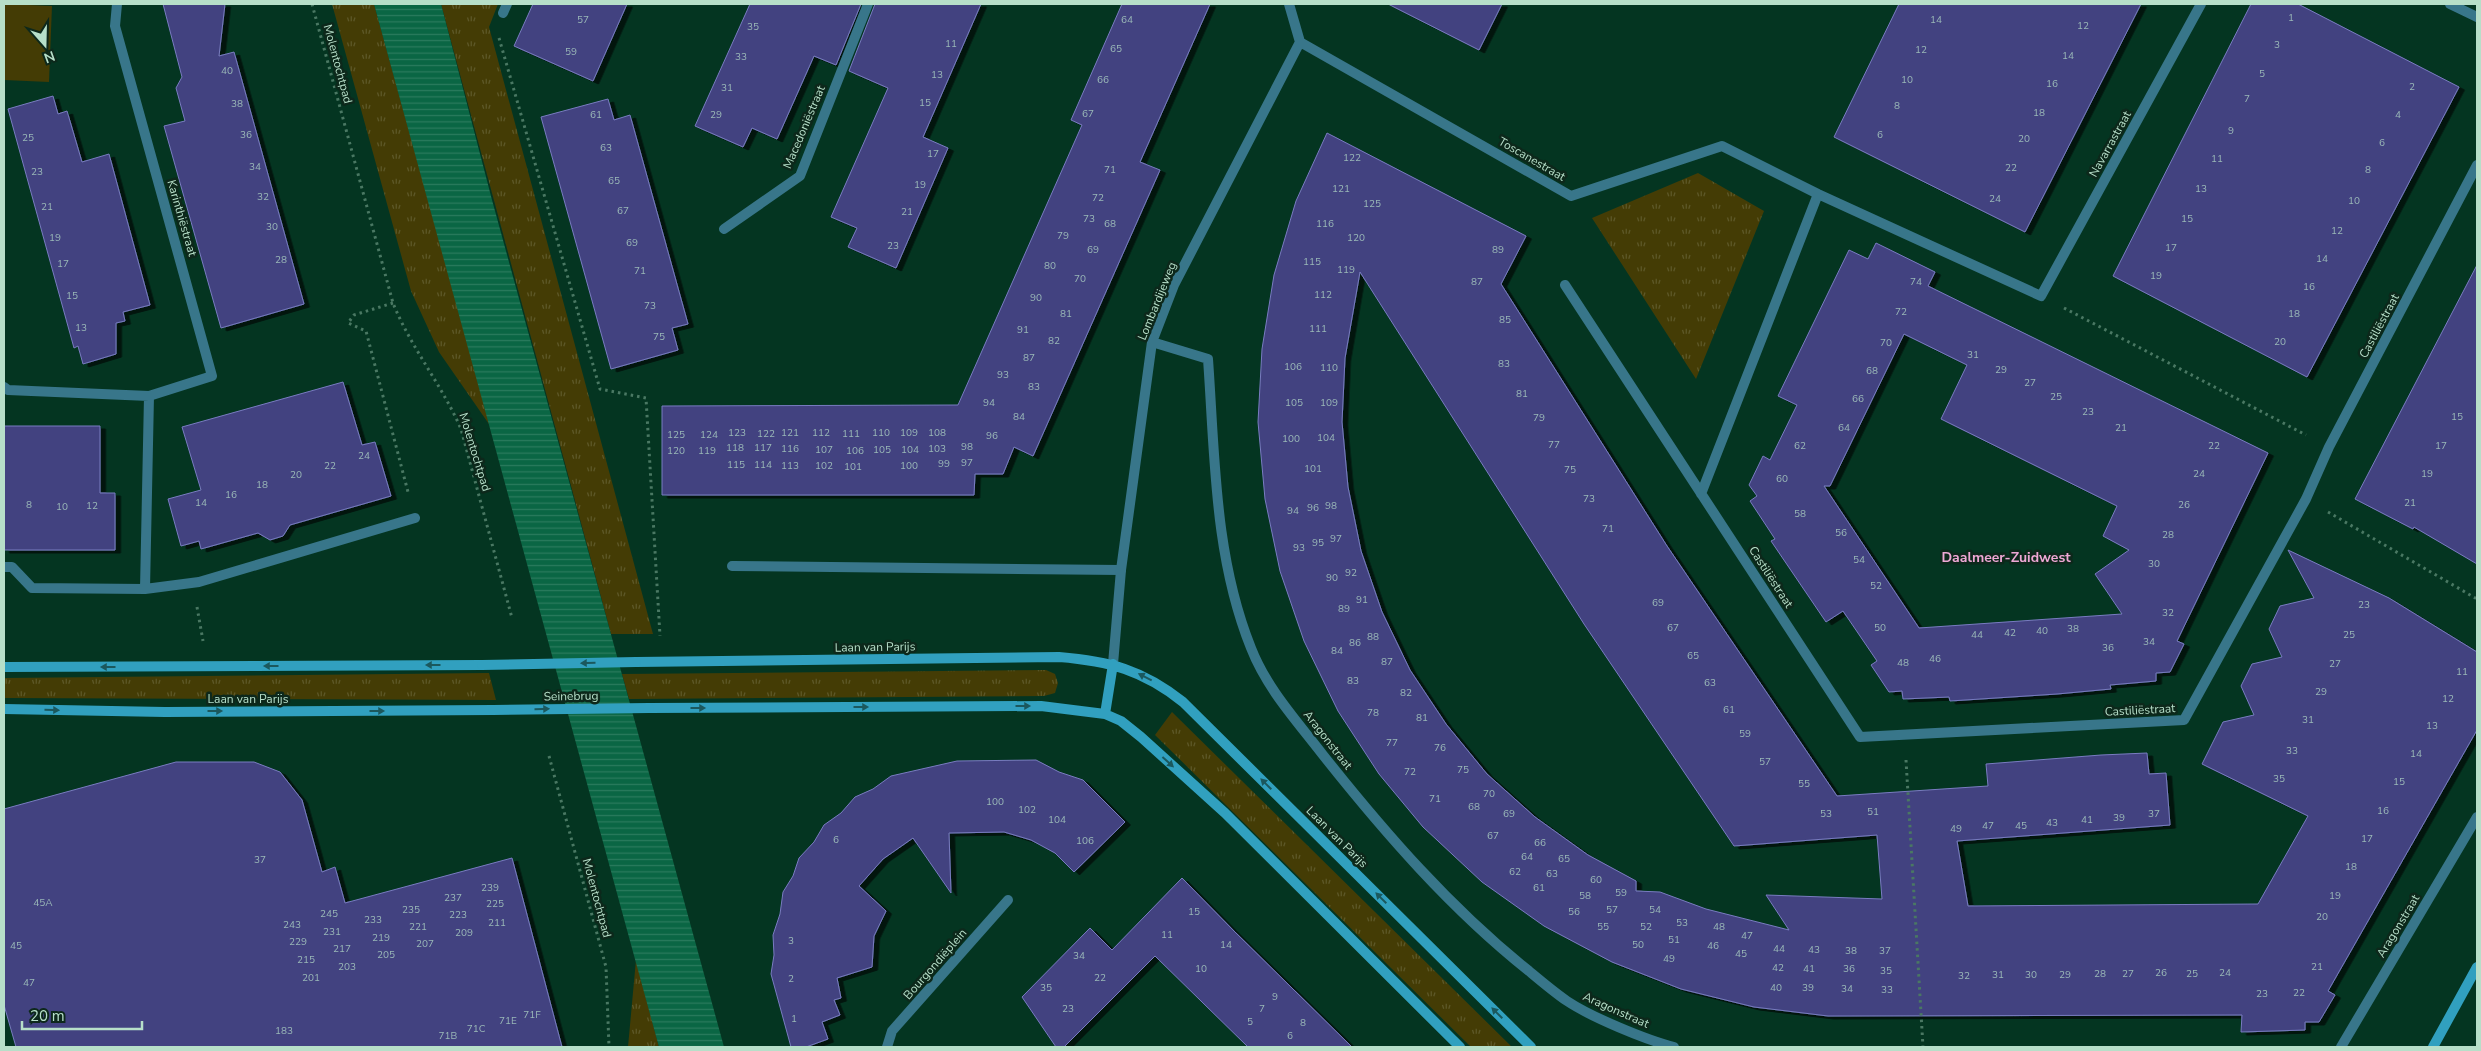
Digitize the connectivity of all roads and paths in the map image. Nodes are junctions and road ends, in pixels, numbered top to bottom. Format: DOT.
graph roads {
  1 [pos="117,4"];
  2 [pos="312,4"];
  3 [pos="868,4"];
  4 [pos="1289,4"];
  5 [pos="2201,4"];
  6 [pos="2450,4"];
  7 [pos="505,8"];
  8 [pos="2477,17"];
  9 [pos="1300,42"];
  10 [pos="2477,165"];
  11 [pos="1818,194"];
  12 [pos="724,229"];
  13 [pos="1566,285"];
  14 [pos="2041,296"];
  15 [pos="393,303"];
  16 [pos="1152,342"];
  17 [pos="4,387"];
  18 [pos="149,396"];
  19 [pos="2329,447"];
  20 [pos="1701,494"];
  21 [pos="2306,499"];
  22 [pos="415,518"];
  23 [pos="732,566"];
  24 [pos="4,567"];
  25 [pos="1120,570"];
  26 [pos="199,582"];
  27 [pos="145,589"];
  28 [pos="2477,599"];
  29 [pos="512,618"];
  30 [pos="661,662"];
  31 [pos="1113,664"];
  32 [pos="202,666"];
  33 [pos="4,667"];
  34 [pos="4,709"];
  35 [pos="493,710"];
  36 [pos="1105,714"];
  37 [pos="1905,735"];
  38 [pos="549,756"];
  39 [pos="2477,816"];
  40 [pos="1008,900"];
  41 [pos="2477,967"];
  42 [pos="1655,1044"];
  43 [pos="609,1047"];
  44 [pos="887,1047"];
  45 [pos="1460,1047"];
  46 [pos="1531,1047"];
  47 [pos="1674,1047"];
  48 [pos="1923,1047"];
  49 [pos="2341,1047"];
  50 [pos="2432,1047"];
  1 -- 18 [label="street, Karinthiëstraat"];
  2 -- 15 [label="path, Molentochtpad"];
  3 -- 12 [label="street, Macedoniëstraat"];
  4 -- 9 [label="street"];
  5 -- 14 [label="street, Navarrastraat"];
  6 -- 8 [label="street"];
  7 -- 30 [label="path"];
  9 -- 11 [label="street, Toscanestraat"];
  9 -- 16 [label="street, Lombardijeweg"];
  10 -- 19 [label="street, Castiliëstraat"];
  11 -- 14 [label="street"];
  11 -- 20 [label="street"];
  13 -- 20 [label="street, Castiliëstraat"];
  14 -- 19 [label="path"];
  15 -- 22 [label="path"];
  15 -- 29 [label="path, Molentochtpad"];
  16 -- 25 [label="street, Lombardijeweg"];
  16 -- 42 [label="street, Aragonstraat"];
  17 -- 18 [label="street, Karinthiëstraat"];
  18 -- 27 [label="street"];
  19 -- 21 [label="street, Castiliëstraat"];
  20 -- 37 [label="street, Castiliëstraat"];
  21 -- 28 [label="path"];
  21 -- 37 [label="street, Castiliëstraat"];
  22 -- 26 [label="street"];
  23 -- 25 [label="street"];
  24 -- 27 [label="street"];
  25 -- 31 [label="street, Lombardijeweg"];
  26 -- 27 [label="street"];
  26 -- 32 [label="path"];
  30 -- 31 [label="street, Laan van Parijs"];
  30 -- 32 [label="street, Laan van Parijs, one-way, bridge"];
  31 -- 36 [label="street"];
  46 -- 31 [label="street, Laan van Parijs, one-way"];
  32 -- 33 [label="street, one-way"];
  34 -- 35 [label="street, Laan van Parijs, one-way"];
  35 -- 36 [label="street, Seinebrug, one-way, bridge"];
  36 -- 45 [label="street, one-way"];
  37 -- 48 [label="path"];
  38 -- 43 [label="path, Molentochtpad"];
  39 -- 49 [label="street, Aragonstraat"];
  40 -- 44 [label="street, Bourgondiëplein"];
  41 -- 50 [label="street"];
  42 -- 47 [label="street, Aragonstraat"];
}
